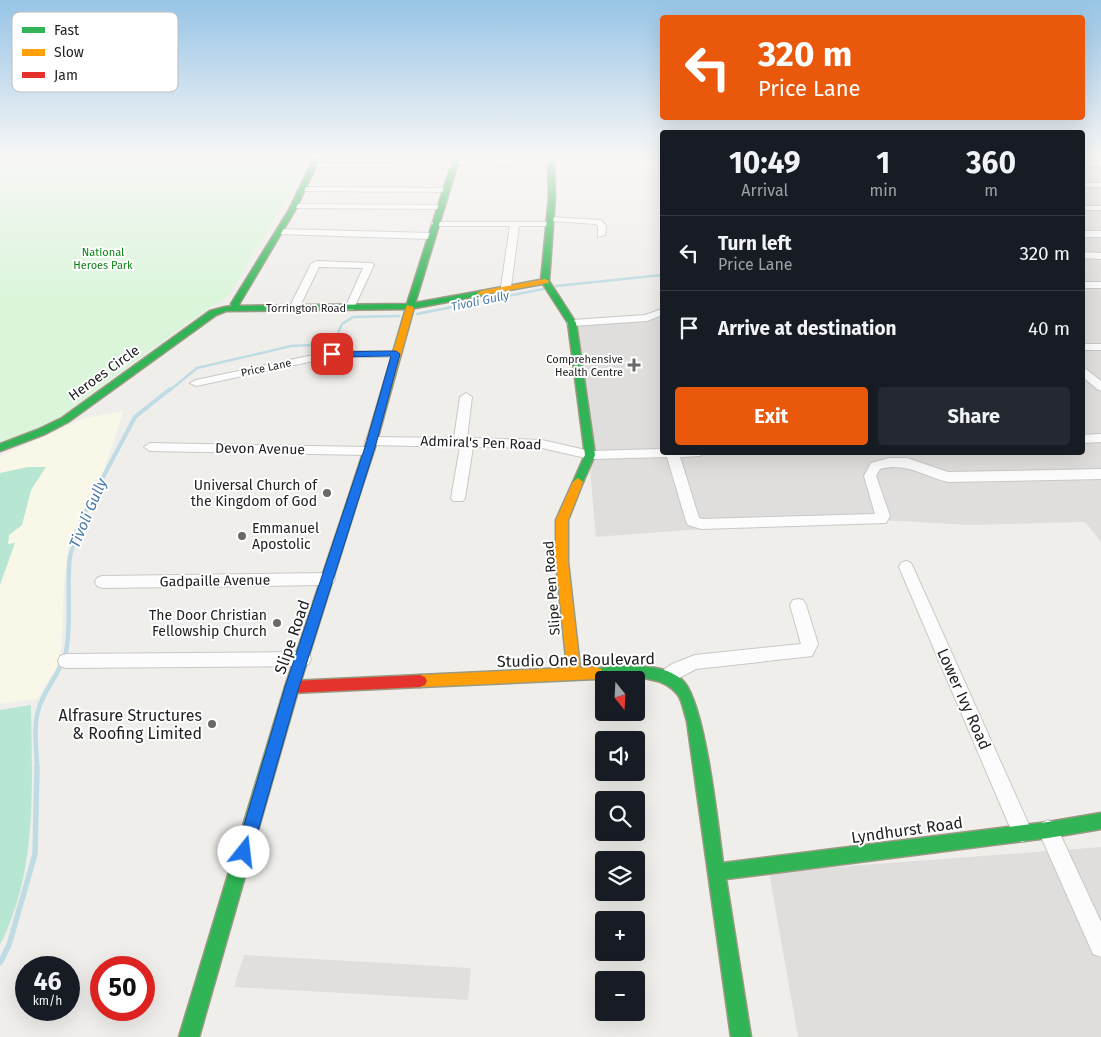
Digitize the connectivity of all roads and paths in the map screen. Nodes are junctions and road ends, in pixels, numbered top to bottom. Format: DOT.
graph roads {
  1 [pos="550,204"];
  2 [pos="294,206"];
  3 [pos="439,207"];
  4 [pos="1085,208"];
  5 [pos="1101,208"];
  6 [pos="550,221"];
  7 [pos="435,224"];
  8 [pos="515,224"];
  9 [pos="279,232"];
  10 [pos="1085,234"];
  11 [pos="1101,234"];
  12 [pos="601,235"];
  13 [pos="431,236"];
  14 [pos="1085,255"];
  15 [pos="1101,256"];
  16 [pos="545,281"];
  17 [pos="1085,285"];
  18 [pos="1101,286"];
  19 [pos="506,287"];
  20 [pos="238,304"];
  21 [pos="410,306"];
  22 [pos="294,308"];
  23 [pos="350,308"];
  24 [pos="218,310"];
  25 [pos="660,313"];
  26 [pos="572,323"];
  27 [pos="1085,347"];
  28 [pos="1101,347"];
  29 [pos="396,354"];
  30 [pos="1085,372"];
  31 [pos="196,383"];
  32 [pos="1101,387"];
  33 [pos="466,397"];
  34 [pos="1101,438"];
  35 [pos="1085,439"];
  36 [pos="463,443"];
  37 [pos="370,446"];
  38 [pos="150,447"];
  39 [pos="0,448"];
  40 [pos="660,453"];
  41 [pos="590,455"];
  42 [pos="673,455"];
  43 [pos="892,457"];
  44 [pos="1101,474"];
  45 [pos="458,498"];
  46 [pos="906,567"];
  47 [pos="328,579"];
  48 [pos="102,582"];
  49 [pos="798,605"];
  50 [pos="302,659"];
  51 [pos="66,660"];
  52 [pos="574,673"];
  53 [pos="668,676"];
  54 [pos="292,687"];
  55 [pos="1101,821"];
  56 [pos="1048,830"];
  57 [pos="1022,832"];
  58 [pos="718,872"];
  59 [pos="1101,946"];
  60 [pos="189,1037"];
  61 [pos="741,1037"];
  1 -- 6 [label="street"];
  2 -- 3 [label="street"];
  2 -- 9 [label="street"];
  3 -- 7 [label="street, Slipe Road"];
  4 -- 5 [label="street"];
  6 -- 8 [label="street"];
  6 -- 12 [label="street"];
  6 -- 16 [label="street"];
  7 -- 8 [label="street"];
  7 -- 13 [label="street, Slipe Road"];
  8 -- 19 [label="street"];
  9 -- 13 [label="street"];
  9 -- 20 [label="street"];
  10 -- 11 [label="street"];
  13 -- 21 [label="street, Slipe Road"];
  14 -- 15 [label="street"];
  16 -- 19 [label="street, Torrington Road"];
  16 -- 26 [label="street"];
  17 -- 18 [label="street"];
  19 -- 21 [label="street, Torrington Road"];
  20 -- 22 [label="street, Torrington Road"];
  20 -- 24 [label="street, Torrington Road"];
  21 -- 23 [label="street, Torrington Road"];
  21 -- 29 [label="street, Slipe Road"];
  22 -- 23 [label="street, Torrington Road"];
  22 -- 23 [label="street"];
  24 -- 39 [label="street, Heroes Circle"];
  25 -- 26 [label="street"];
  26 -- 41 [label="street"];
  27 -- 28 [label="street"];
  29 -- 31 [label="street, Price Lane"];
  29 -- 37 [label="street, Slipe Road"];
  30 -- 32 [label="street"];
  33 -- 36 [label="street"];
  34 -- 35 [label="street"];
  36 -- 37 [label="street, Admiral's Pen Road"];
  36 -- 41 [label="street, Admiral's Pen Road"];
  36 -- 45 [label="street"];
  37 -- 38 [label="street, Devon Avenue"];
  37 -- 47 [label="street, Slipe Road"];
  40 -- 41 [label="street, Admiral's Pen Road"];
  41 -- 52 [label="street, Slipe Pen Road"];
  42 -- 43 [label="street"];
  43 -- 44 [label="street"];
  46 -- 57 [label="street, Lower Ivy Road"];
  47 -- 48 [label="street, Gadpaille Avenue"];
  47 -- 50 [label="street, Slipe Road"];
  49 -- 53 [label="street"];
  50 -- 51 [label="street"];
  50 -- 54 [label="street, Slipe Road"];
  52 -- 53 [label="street, Studio One Boulevard"];
  52 -- 54 [label="street, Studio One Boulevard"];
  53 -- 58 [label="street, Studio One Boulevard"];
  54 -- 60 [label="street, Slipe Road"];
  55 -- 56 [label="street, Lyndhurst Road"];
  56 -- 57 [label="street, Lyndhurst Road"];
  56 -- 59 [label="street"];
  57 -- 58 [label="street, Lyndhurst Road"];
  58 -- 61 [label="street, Studio One Boulevard"];
}
